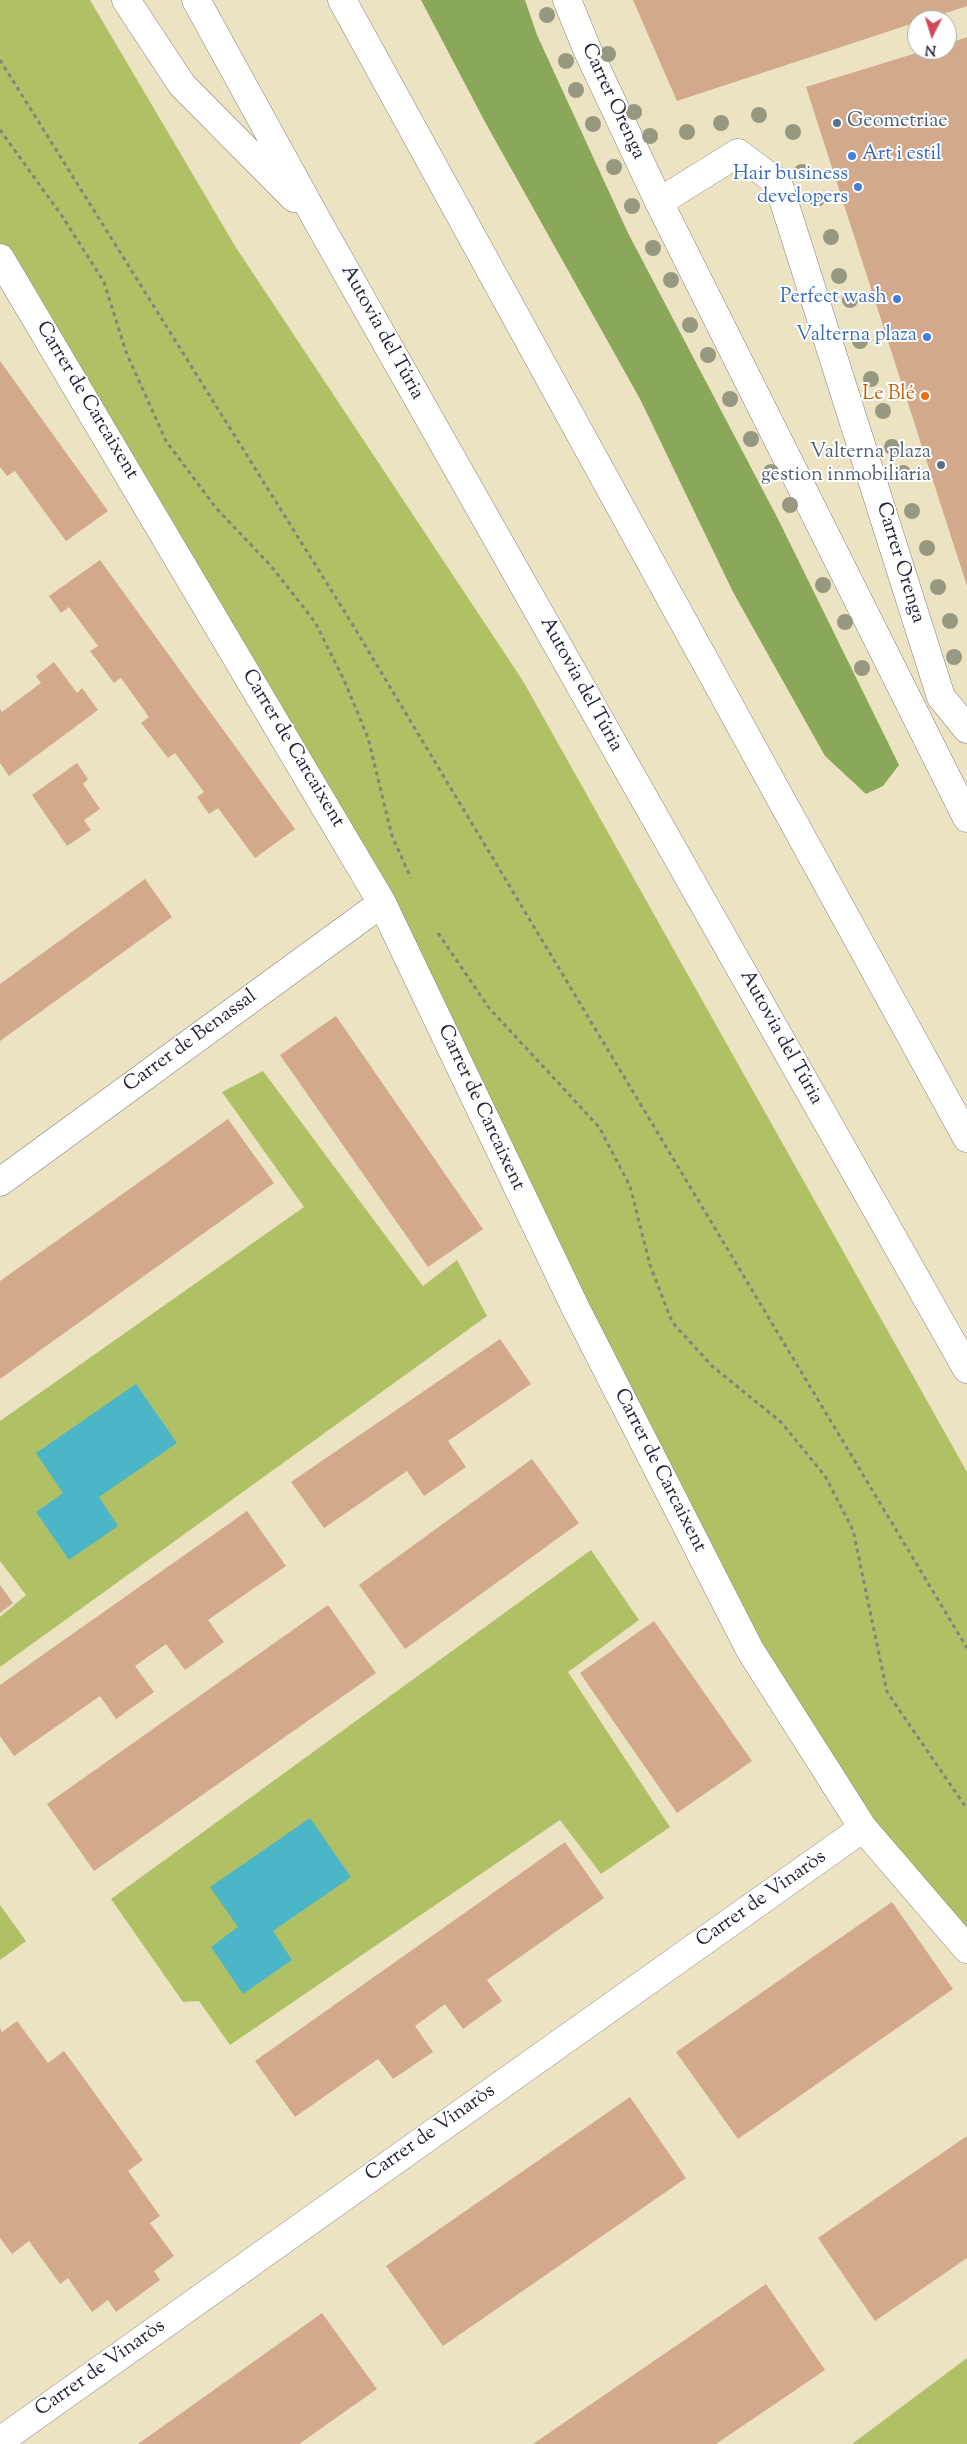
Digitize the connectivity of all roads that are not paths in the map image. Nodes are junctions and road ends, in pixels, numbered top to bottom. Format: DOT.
graph roads {
  1 [pos="126,0"];
  2 [pos="196,0"];
  3 [pos="342,0"];
  4 [pos="567,0"];
  5 [pos="659,202"];
  6 [pos="318,222"];
  7 [pos="0,258"];
  8 [pos="967,729"];
  9 [pos="967,818"];
  10 [pos="382,903"];
  11 [pos="967,1138"];
  12 [pos="0,1182"];
  13 [pos="967,1369"];
  14 [pos="863,1828"];
  15 [pos="967,1949"];
  16 [pos="0,2441"];
  1 -- 6 [label="main road"];
  2 -- 6 [label="main road, Autovia del Túria"];
  3 -- 11 [label="main road"];
  4 -- 5 [label="main road, Carrer Orenga"];
  5 -- 8 [label="main road, Carrer Orenga"];
  5 -- 9 [label="main road, Carrer Orenga"];
  6 -- 13 [label="main road, Autovia del Túria"];
  7 -- 10 [label="main road, Carrer de Carcaixent"];
  10 -- 12 [label="main road, Carrer de Benassal"];
  10 -- 14 [label="main road, Carrer de Carcaixent"];
  14 -- 15 [label="main road, Carrer de Carcaixent"];
  14 -- 16 [label="main road, Carrer de Vinaròs"];
}
